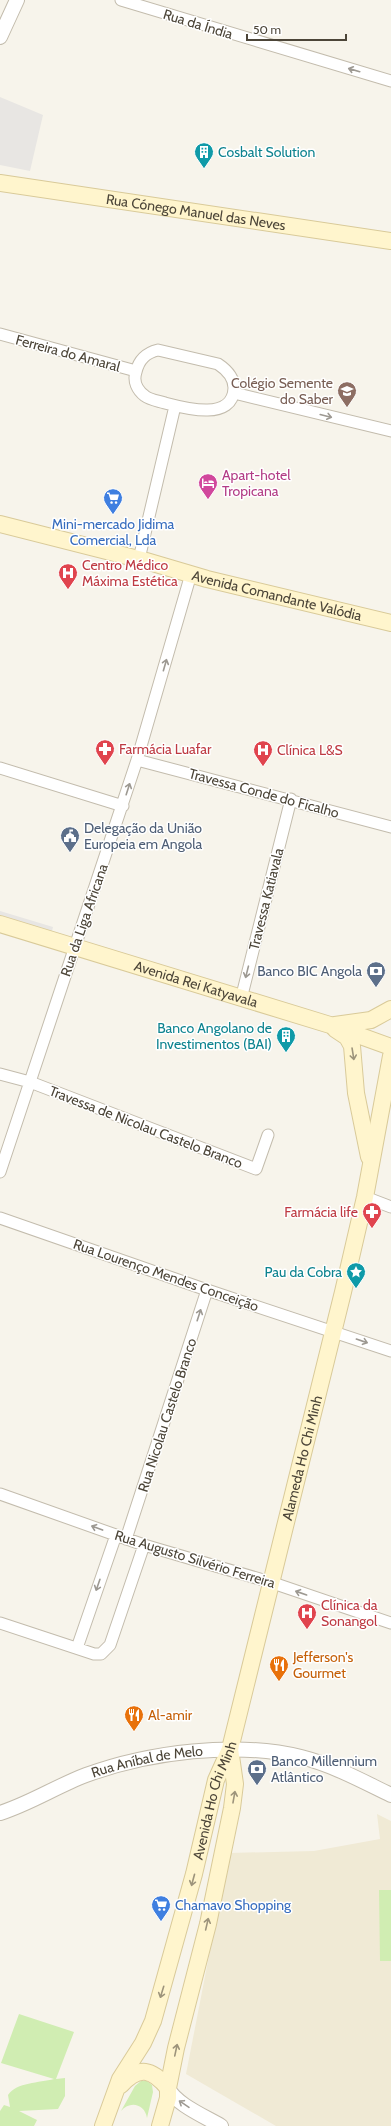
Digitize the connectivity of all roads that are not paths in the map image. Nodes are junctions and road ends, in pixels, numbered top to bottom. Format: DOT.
graph roads {
  1 [pos="16,0"];
  2 [pos="120,0"];
  3 [pos="0,37"];
  4 [pos="391,81"];
  5 [pos="0,183"];
  6 [pos="390,237"];
  7 [pos="0,334"];
  8 [pos="136,371"];
  9 [pos="234,393"];
  10 [pos="176,406"];
  11 [pos="391,432"];
  12 [pos="0,524"];
  13 [pos="139,559"];
  14 [pos="191,574"];
  15 [pos="391,623"];
  16 [pos="138,760"];
  17 [pos="0,768"];
  18 [pos="290,799"];
  19 [pos="123,806"];
  20 [pos="391,827"];
  21 [pos="0,924"];
  22 [pos="74,945"];
  23 [pos="241,998"];
  24 [pos="391,1008"];
  25 [pos="330,1025"];
  26 [pos="391,1047"];
  27 [pos="391,1056"];
  28 [pos="0,1074"];
  29 [pos="30,1082"];
  30 [pos="391,1114"];
  31 [pos="268,1135"];
  32 [pos="370,1167"];
  33 [pos="0,1172"];
  34 [pos="365,1196"];
  35 [pos="391,1207"];
  36 [pos="0,1218"];
  37 [pos="207,1290"];
  38 [pos="332,1331"];
  39 [pos="391,1351"];
  40 [pos="0,1494"];
  41 [pos="121,1537"];
  42 [pos="144,1545"];
  43 [pos="270,1582"];
  44 [pos="0,1623"];
  45 [pos="391,1623"];
  46 [pos="77,1648"];
  47 [pos="230,1749"];
  48 [pos="391,1795"];
  49 [pos="1,1812"];
  50 [pos="168,2088"];
  51 [pos="114,2094"];
  52 [pos="103,2126"];
  53 [pos="160,2126"];
  54 [pos="221,2126"];
  1 -- 3 [label="street"];
  4 -- 2 [label="street, Rua da Índia, one-way"];
  5 -- 6 [label="main road, Rua Cónego Manuel das Neves"];
  7 -- 8 [label="street, Ferreira do Amaral"];
  8 -- 9 [label="street, Ferreira do Amaral"];
  8 -- 10 [label="street, Ferreira do Amaral"];
  9 -- 10 [label="street, Ferreira do Amaral"];
  9 -- 11 [label="street, one-way"];
  10 -- 13 [label="street"];
  12 -- 13 [label="main road, Avenida Comandante Valódia"];
  13 -- 14 [label="main road, Avenida Comandante Valódia"];
  14 -- 15 [label="main road, Avenida Comandante Valódia"];
  16 -- 14 [label="street, Rua da Liga Africana, one-way"];
  16 -- 18 [label="street, Travessa Conde do Ficalho"];
  19 -- 16 [label="street, Rua da Liga Africana, one-way"];
  17 -- 19 [label="street"];
  18 -- 20 [label="street, Travessa Conde do Ficalho"];
  18 -- 23 [label="street, Travessa Katiavala, one-way"];
  19 -- 22 [label="street, Rua da Liga Africana"];
  21 -- 22 [label="main road, Avenida Rei Katyavala"];
  22 -- 23 [label="main road, Avenida Rei Katyavala"];
  22 -- 29 [label="street, Rua da Liga Africana"];
  23 -- 25 [label="main road, Avenida Rei Katyavala"];
  24 -- 25 [label="main road"];
  25 -- 26 [label="main road, Avenida Rei Katyavala"];
  25 -- 32 [label="main road, one-way"];
  27 -- 32 [label="main road"];
  28 -- 29 [label="street, Travessa de Nicolau Castelo Branco"];
  29 -- 31 [label="street, Travessa de Nicolau Castelo Branco"];
  29 -- 33 [label="street, Rua da Liga Africana"];
  30 -- 32 [label="main road"];
  32 -- 34 [label="main road, Alameda Ho Chi Minh"];
  34 -- 35 [label="street"];
  34 -- 38 [label="main road, Alameda Ho Chi Minh"];
  36 -- 37 [label="street, Rua Lourenço Mendes Conceição"];
  37 -- 38 [label="street, Rua Lourenço Mendes Conceição"];
  41 -- 37 [label="street, Rua Nicolau Castelo Branco, one-way"];
  38 -- 39 [label="street, Rua Lourenço Mendes Conceição, one-way"];
  38 -- 43 [label="main road, Alameda Ho Chi Minh"];
  41 -- 40 [label="street, Rua Augusto Silvério Ferreira, one-way"];
  41 -- 42 [label="street, Rua Augusto Silvério Ferreira"];
  41 -- 46 [label="street, Rua Nicolau Castelo Branco, one-way"];
  42 -- 43 [label="street, Rua Augusto Silvério Ferreira"];
  42 -- 46 [label="street"];
  45 -- 43 [label="street, Rua Augusto Silvério Ferreira, one-way"];
  43 -- 47 [label="main road, Alameda Ho Chi Minh"];
  44 -- 46 [label="street"];
  47 -- 48 [label="street, Rua Aníbal de Melo"];
  47 -- 49 [label="street, Rua Aníbal de Melo"];
  50 -- 47 [label="main road, Avenida Ho Chi Minh, one-way"];
  47 -- 51 [label="main road, Avenida Ho Chi Minh, one-way"];
  50 -- 51 [label="main road"];
  50 -- 53 [label="main road, Avenida Ho Chi Minh"];
  54 -- 50 [label="street, one-way"];
  51 -- 52 [label="main road, Avenida Ho Chi Minh"];
}
